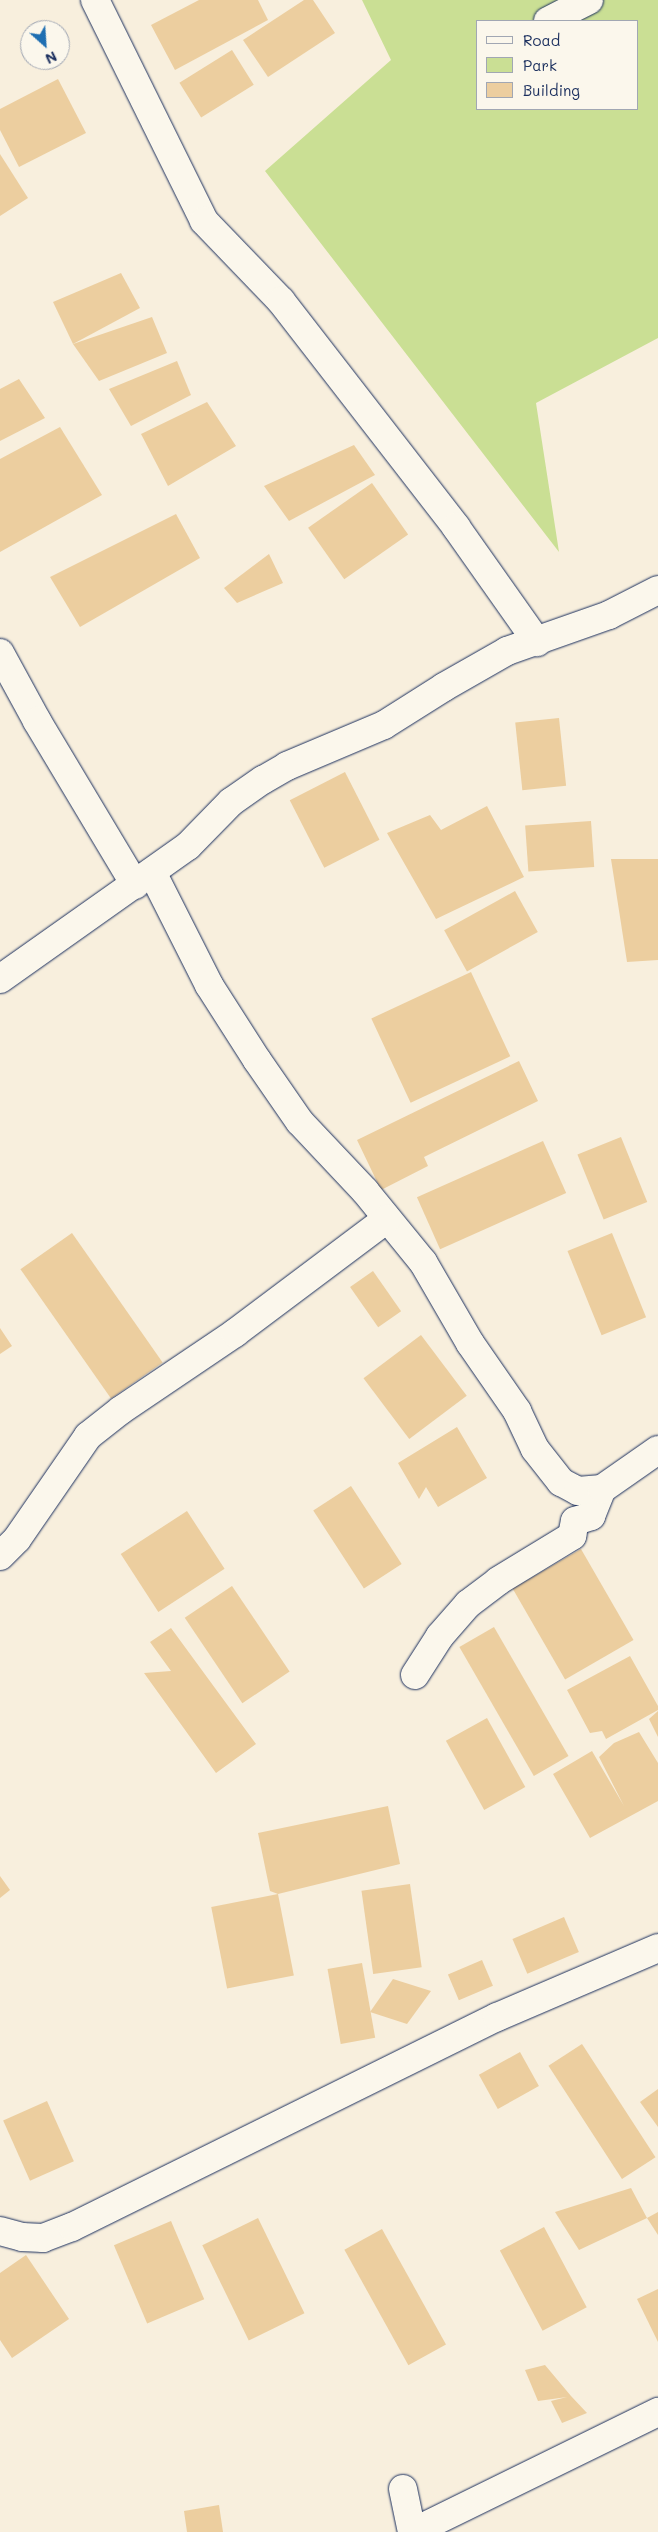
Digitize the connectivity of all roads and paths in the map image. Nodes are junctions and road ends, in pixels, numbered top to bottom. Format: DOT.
graph roads {
  1 [pos="95,0"];
  2 [pos="589,0"];
  3 [pos="550,20"];
  4 [pos="658,590"];
  5 [pos="537,642"];
  6 [pos="0,654"];
  7 [pos="144,879"];
  8 [pos="0,978"];
  9 [pos="387,1219"];
  10 [pos="658,1450"];
  11 [pos="602,1489"];
  12 [pos="0,1556"];
  13 [pos="415,1674"];
  14 [pos="658,1948"];
  15 [pos="0,2231"];
  16 [pos="658,2412"];
  17 [pos="403,2488"];
  18 [pos="412,2532"];
  1 -- 5 [label="street"];
  2 -- 3 [label="street"];
  4 -- 5 [label="street"];
  5 -- 7 [label="street"];
  6 -- 7 [label="street"];
  7 -- 8 [label="street"];
  7 -- 9 [label="street"];
  9 -- 11 [label="street"];
  9 -- 12 [label="street"];
  10 -- 11 [label="street"];
  11 -- 13 [label="street"];
  14 -- 15 [label="street"];
  16 -- 18 [label="street"];
  17 -- 18 [label="street"];
}
